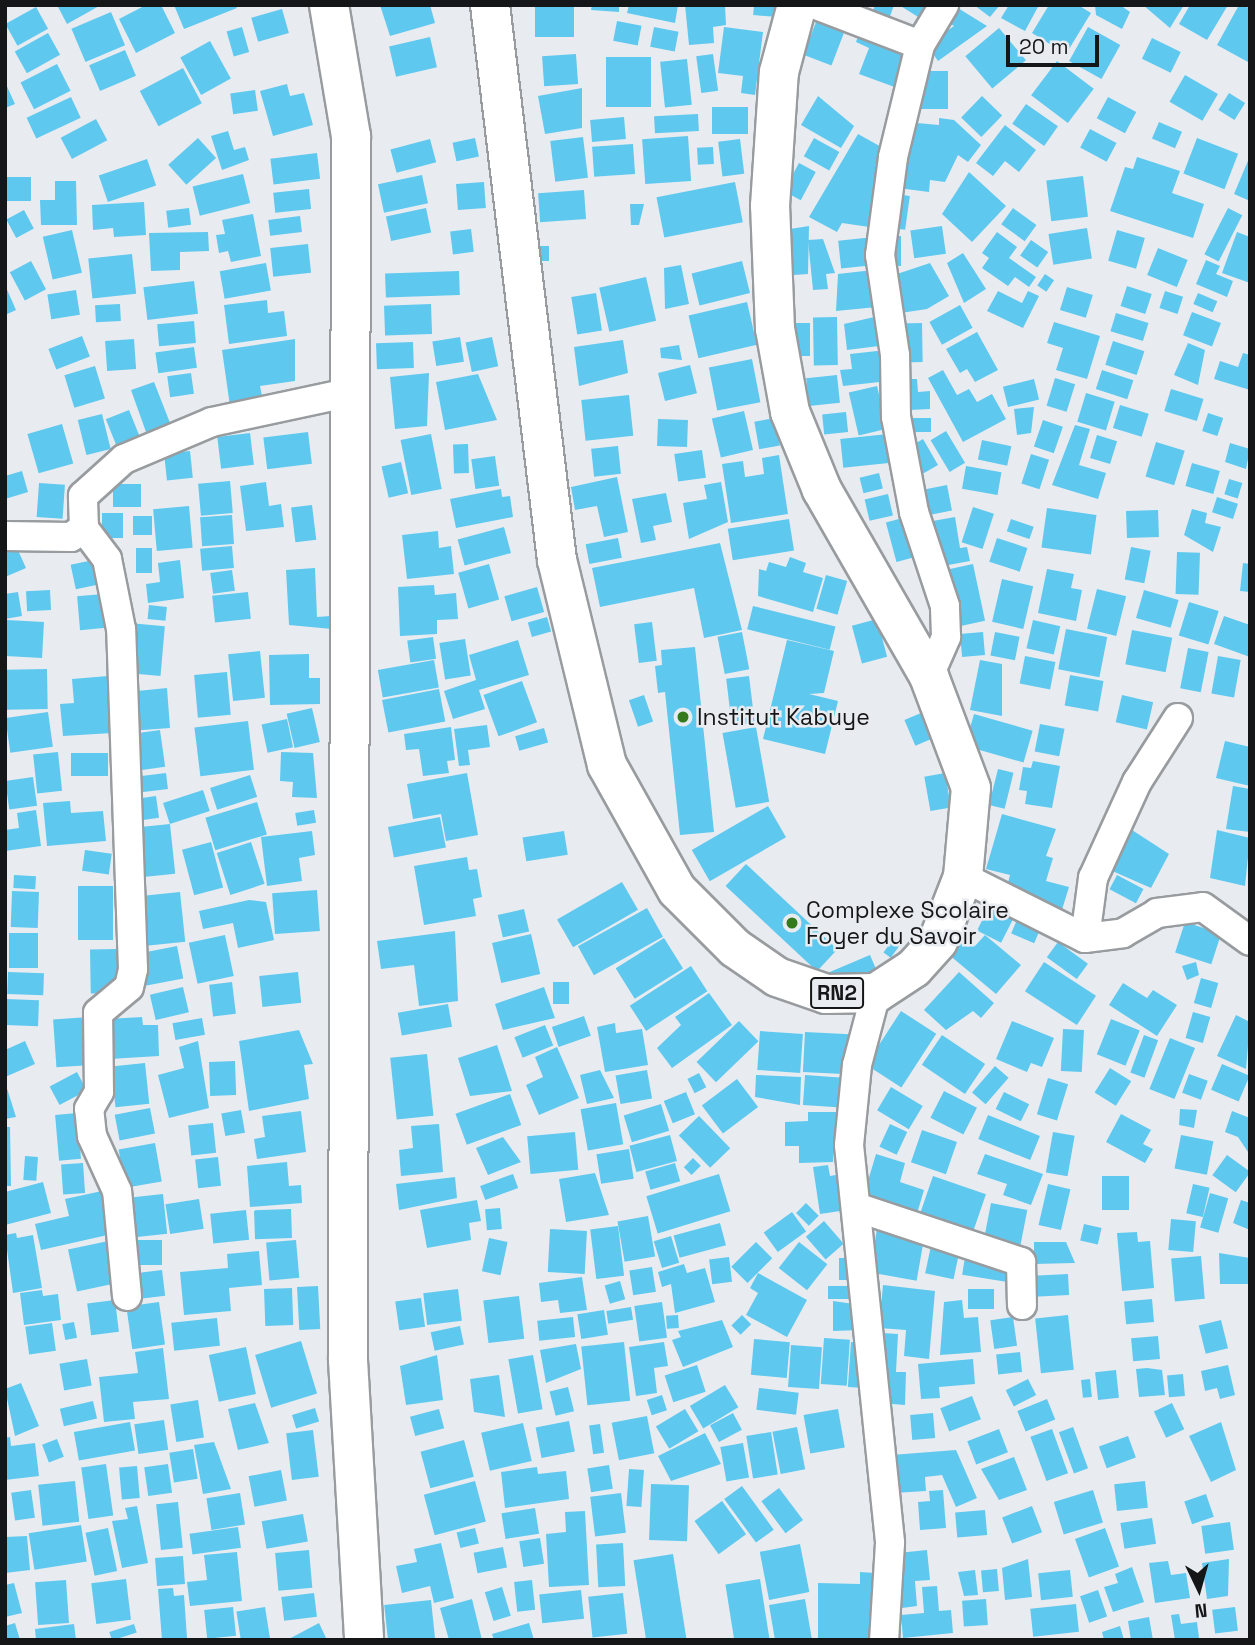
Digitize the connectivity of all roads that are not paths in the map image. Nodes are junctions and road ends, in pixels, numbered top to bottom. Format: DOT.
graph roads {
  1 [pos="329,5"];
  2 [pos="490,5"];
  3 [pos="797,5"];
  4 [pos="816,5"];
  5 [pos="944,5"];
  6 [pos="920,45"];
  7 [pos="347,393"];
  8 [pos="84,528"];
  9 [pos="5,537"];
  10 [pos="929,676"];
  11 [pos="1178,718"];
  12 [pos="963,877"];
  13 [pos="1085,938"];
  14 [pos="1250,941"];
  15 [pos="876,993"];
  16 [pos="859,1208"];
  17 [pos="127,1296"];
  18 [pos="1022,1306"];
  19 [pos="364,1640"];
  20 [pos="884,1640"];
  1 -- 7 [label="highway"];
  2 -- 15 [label="highway, RN2"];
  3 -- 10 [label="highway, RN2"];
  4 -- 6 [label="street"];
  5 -- 6 [label="street"];
  6 -- 10 [label="street"];
  7 -- 8 [label="street"];
  7 -- 19 [label="highway"];
  8 -- 9 [label="street"];
  8 -- 17 [label="street"];
  10 -- 12 [label="highway, RN2"];
  11 -- 13 [label="street"];
  12 -- 13 [label="street"];
  12 -- 15 [label="highway, RN2"];
  13 -- 14 [label="street"];
  15 -- 16 [label="street"];
  16 -- 18 [label="street"];
  16 -- 20 [label="street"];
}
